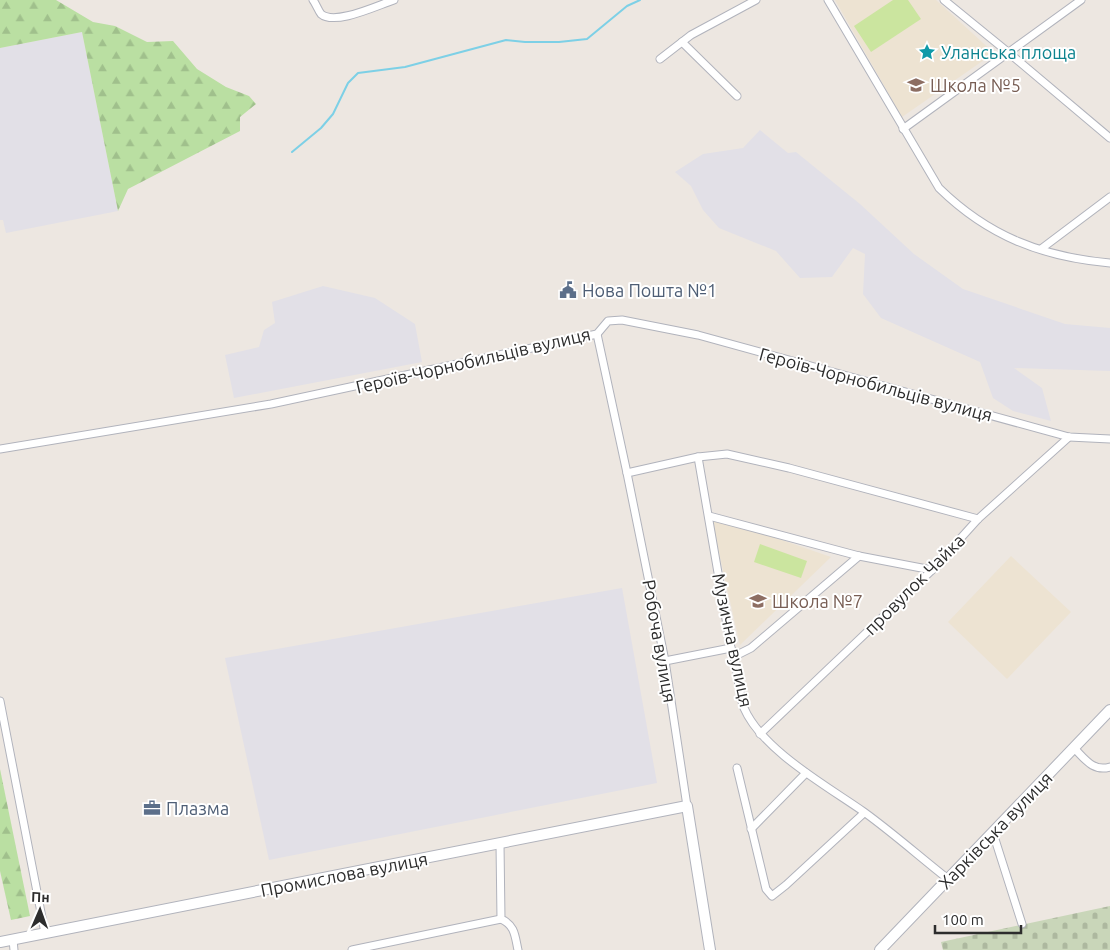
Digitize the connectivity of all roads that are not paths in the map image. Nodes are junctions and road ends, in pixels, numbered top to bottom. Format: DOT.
graph roads {
  1 [pos="313,0"];
  2 [pos="394,0"];
  3 [pos="756,0"];
  4 [pos="828,0"];
  5 [pos="944,0"];
  6 [pos="1081,0"];
  7 [pos="682,42"];
  8 [pos="1009,53"];
  9 [pos="660,59"];
  10 [pos="737,96"];
  11 [pos="903,129"];
  12 [pos="1110,138"];
  13 [pos="1110,197"];
  14 [pos="1041,249"];
  15 [pos="1110,263"];
  16 [pos="597,334"];
  17 [pos="1069,437"];
  18 [pos="1110,439"];
  19 [pos="0,449"];
  20 [pos="698,457"];
  21 [pos="627,473"];
  22 [pos="709,516"];
  23 [pos="978,518"];
  24 [pos="859,556"];
  25 [pos="932,570"];
  26 [pos="731,648"];
  27 [pos="734,656"];
  28 [pos="665,661"];
  29 [pos="0,701"];
  30 [pos="1110,710"];
  31 [pos="760,734"];
  32 [pos="1074,748"];
  33 [pos="1110,767"];
  34 [pos="737,768"];
  35 [pos="806,773"];
  36 [pos="687,806"];
  37 [pos="864,812"];
  38 [pos="751,829"];
  39 [pos="993,833"];
  40 [pos="500,844"];
  41 [pos="948,879"];
  42 [pos="501,919"];
  43 [pos="1022,924"];
  44 [pos="45,933"];
  45 [pos="0,942"];
  46 [pos="13,945"];
  47 [pos="352,950"];
  48 [pos="518,950"];
  49 [pos="710,950"];
  50 [pos="880,950"];
  1 -- 2 [label="street"];
  3 -- 7 [label="street"];
  4 -- 11 [label="street"];
  5 -- 8 [label="street"];
  6 -- 8 [label="street"];
  7 -- 9 [label="street"];
  7 -- 10 [label="street"];
  8 -- 11 [label="street"];
  8 -- 12 [label="street"];
  11 -- 14 [label="street"];
  13 -- 14 [label="street"];
  14 -- 15 [label="street"];
  16 -- 17 [label="street, Героїв-Чорнобильців вулиця"];
  16 -- 19 [label="street, Героїв-Чорнобильців вулиця"];
  16 -- 21 [label="street, Робоча вулиця"];
  17 -- 18 [label="street, Героїв-Чорнобильців вулиця"];
  17 -- 23 [label="street, провулок Чайка"];
  20 -- 21 [label="street"];
  20 -- 22 [label="street, Музична вулиця"];
  20 -- 23 [label="street"];
  21 -- 28 [label="street, Робоча вулиця"];
  22 -- 24 [label="street"];
  22 -- 26 [label="street, Музична вулиця"];
  23 -- 25 [label="street, провулок Чайка"];
  24 -- 25 [label="street"];
  24 -- 27 [label="street"];
  25 -- 31 [label="street, провулок Чайка"];
  26 -- 27 [label="street, Музична вулиця"];
  26 -- 28 [label="street"];
  27 -- 31 [label="street, Музична вулиця"];
  28 -- 36 [label="street, Робоча вулиця"];
  29 -- 44 [label="street"];
  30 -- 32 [label="street, Харківська вулиця"];
  31 -- 35 [label="street, Музична вулиця"];
  32 -- 33 [label="street"];
  32 -- 39 [label="street, Харківська вулиця"];
  34 -- 38 [label="street"];
  35 -- 37 [label="street, Музична вулиця"];
  35 -- 38 [label="street"];
  36 -- 40 [label="street, Промислова вулиця"];
  36 -- 49 [label="street, Робоча вулиця"];
  37 -- 38 [label="street"];
  37 -- 41 [label="street, Музична вулиця"];
  39 -- 41 [label="street, Харківська вулиця"];
  39 -- 43 [label="street"];
  40 -- 42 [label="street"];
  40 -- 44 [label="street, Промислова вулиця"];
  41 -- 50 [label="street, Харківська вулиця"];
  42 -- 47 [label="street"];
  42 -- 48 [label="street"];
  44 -- 46 [label="street, Промислова вулиця"];
  45 -- 46 [label="street, Промислова вулиця"];
}
